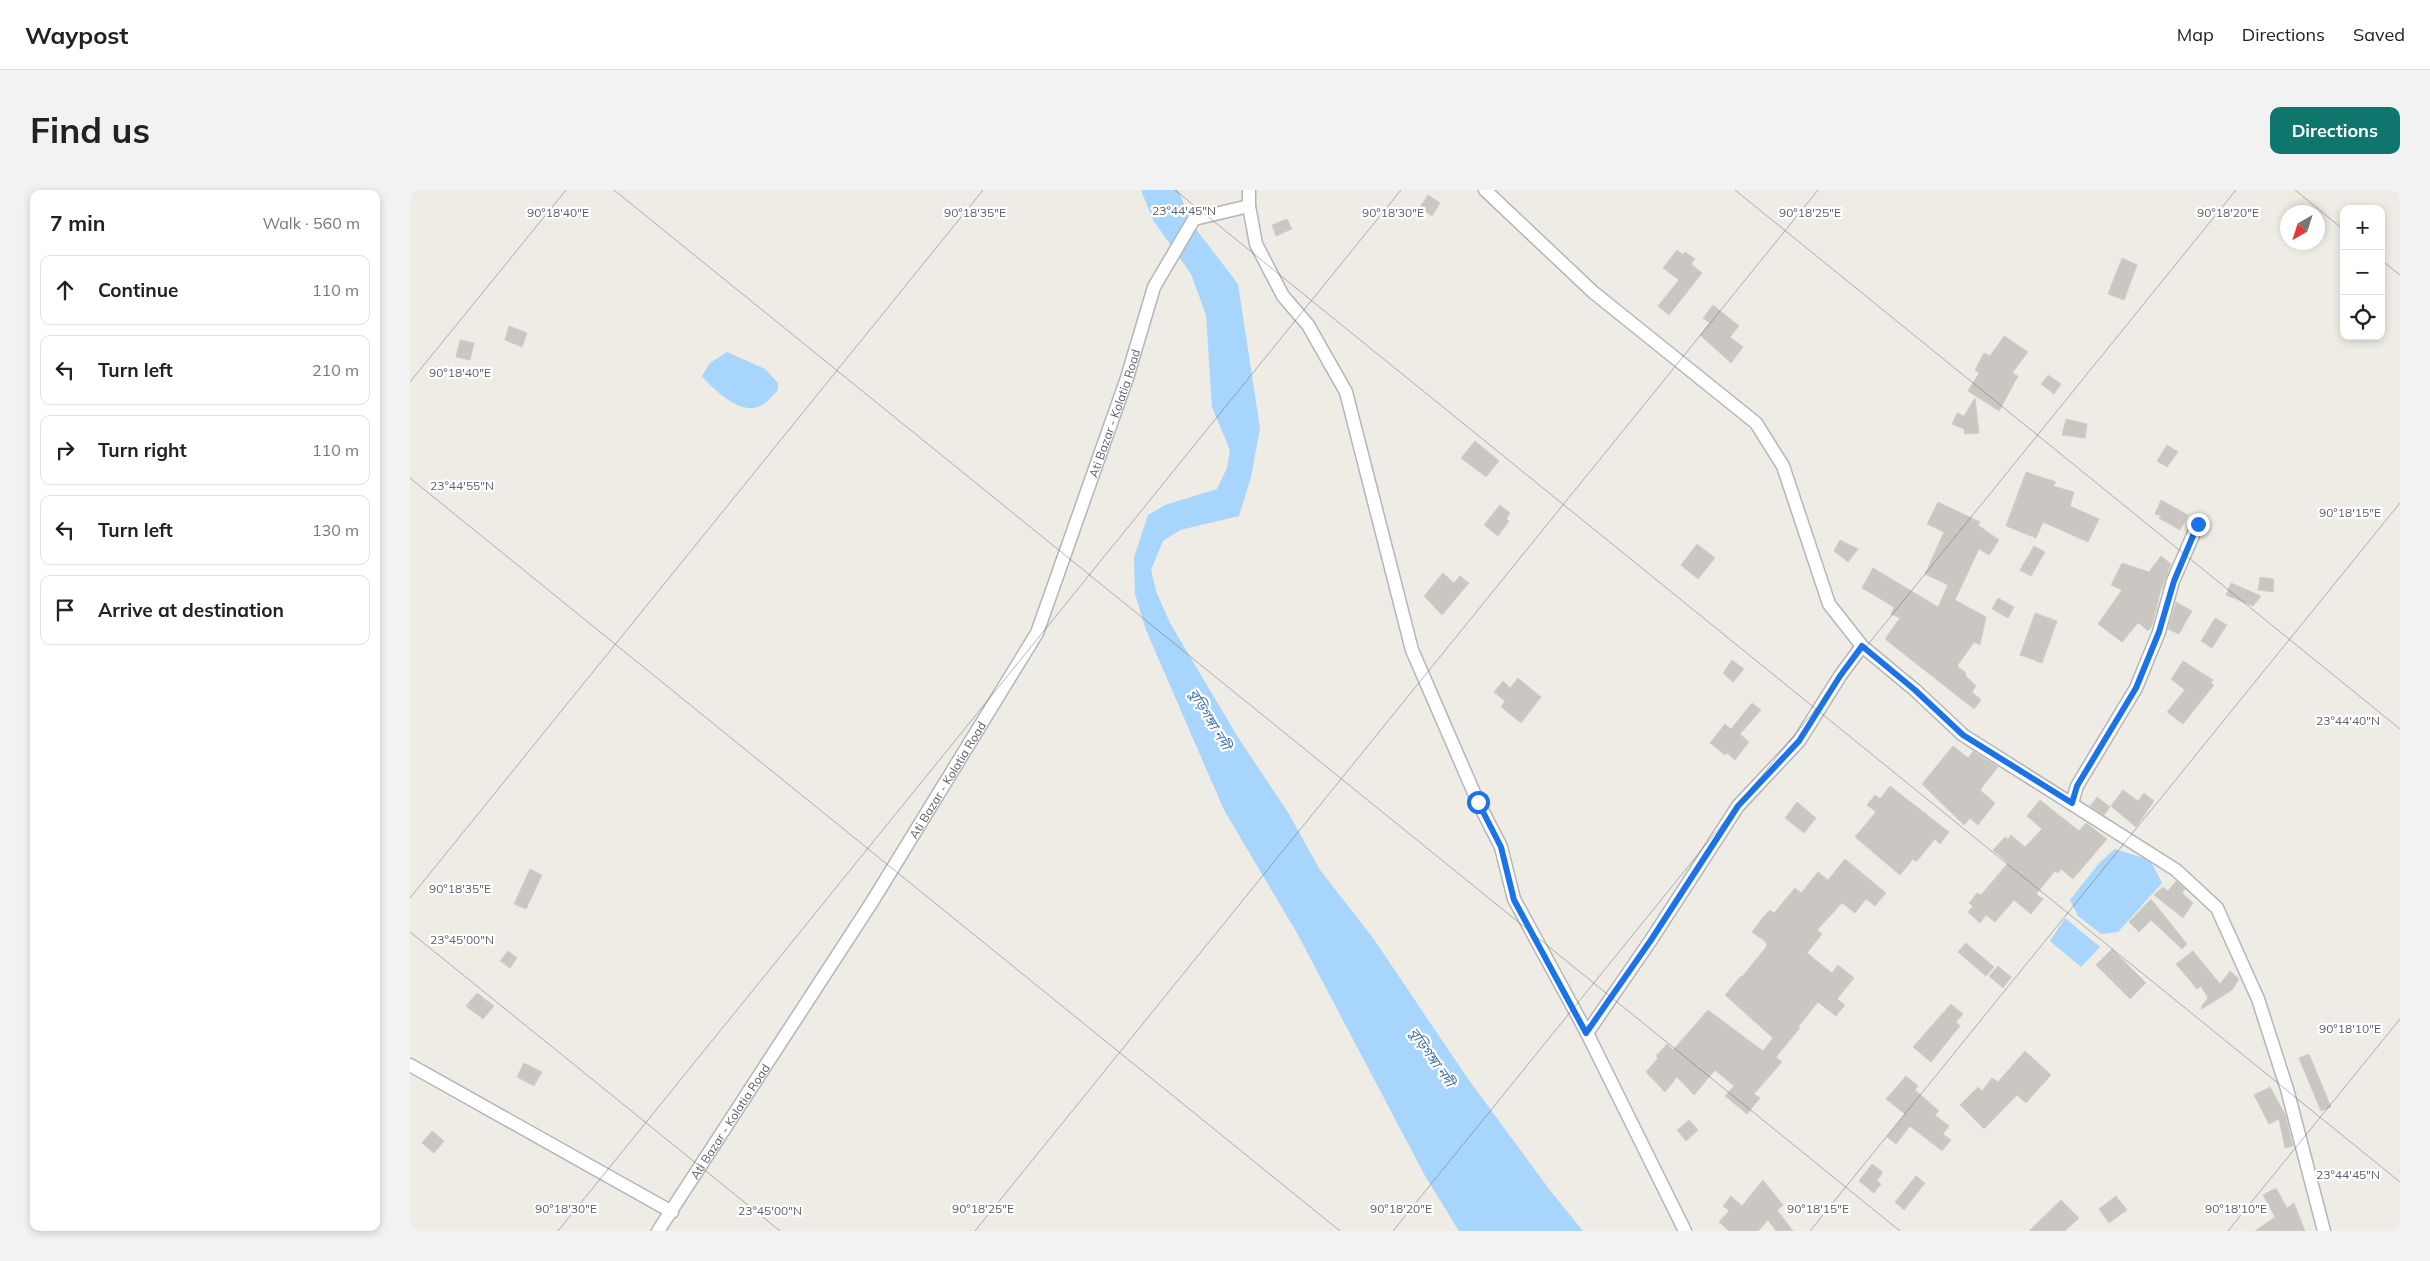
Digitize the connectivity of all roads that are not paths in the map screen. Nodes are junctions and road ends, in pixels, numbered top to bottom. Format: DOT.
graph roads {
  1 [pos="1249,190"];
  2 [pos="1485,190"];
  3 [pos="1248,206"];
  4 [pos="2198,524"];
  5 [pos="1862,646"];
  6 [pos="2072,803"];
  7 [pos="1586,1033"];
  8 [pos="410,1066"];
  9 [pos="672,1212"];
  10 [pos="658,1231"];
  11 [pos="1685,1231"];
  12 [pos="2324,1231"];
  1 -- 3 [label="street"];
  2 -- 5 [label="street"];
  3 -- 7 [label="street"];
  3 -- 9 [label="street, Ati Bazar - Kolatia Road"];
  4 -- 6 [label="street"];
  5 -- 6 [label="street"];
  5 -- 7 [label="street"];
  6 -- 12 [label="street"];
  7 -- 11 [label="street"];
  8 -- 9 [label="street"];
  9 -- 10 [label="street, Ati Bazar - Kolatia Road"];
}
